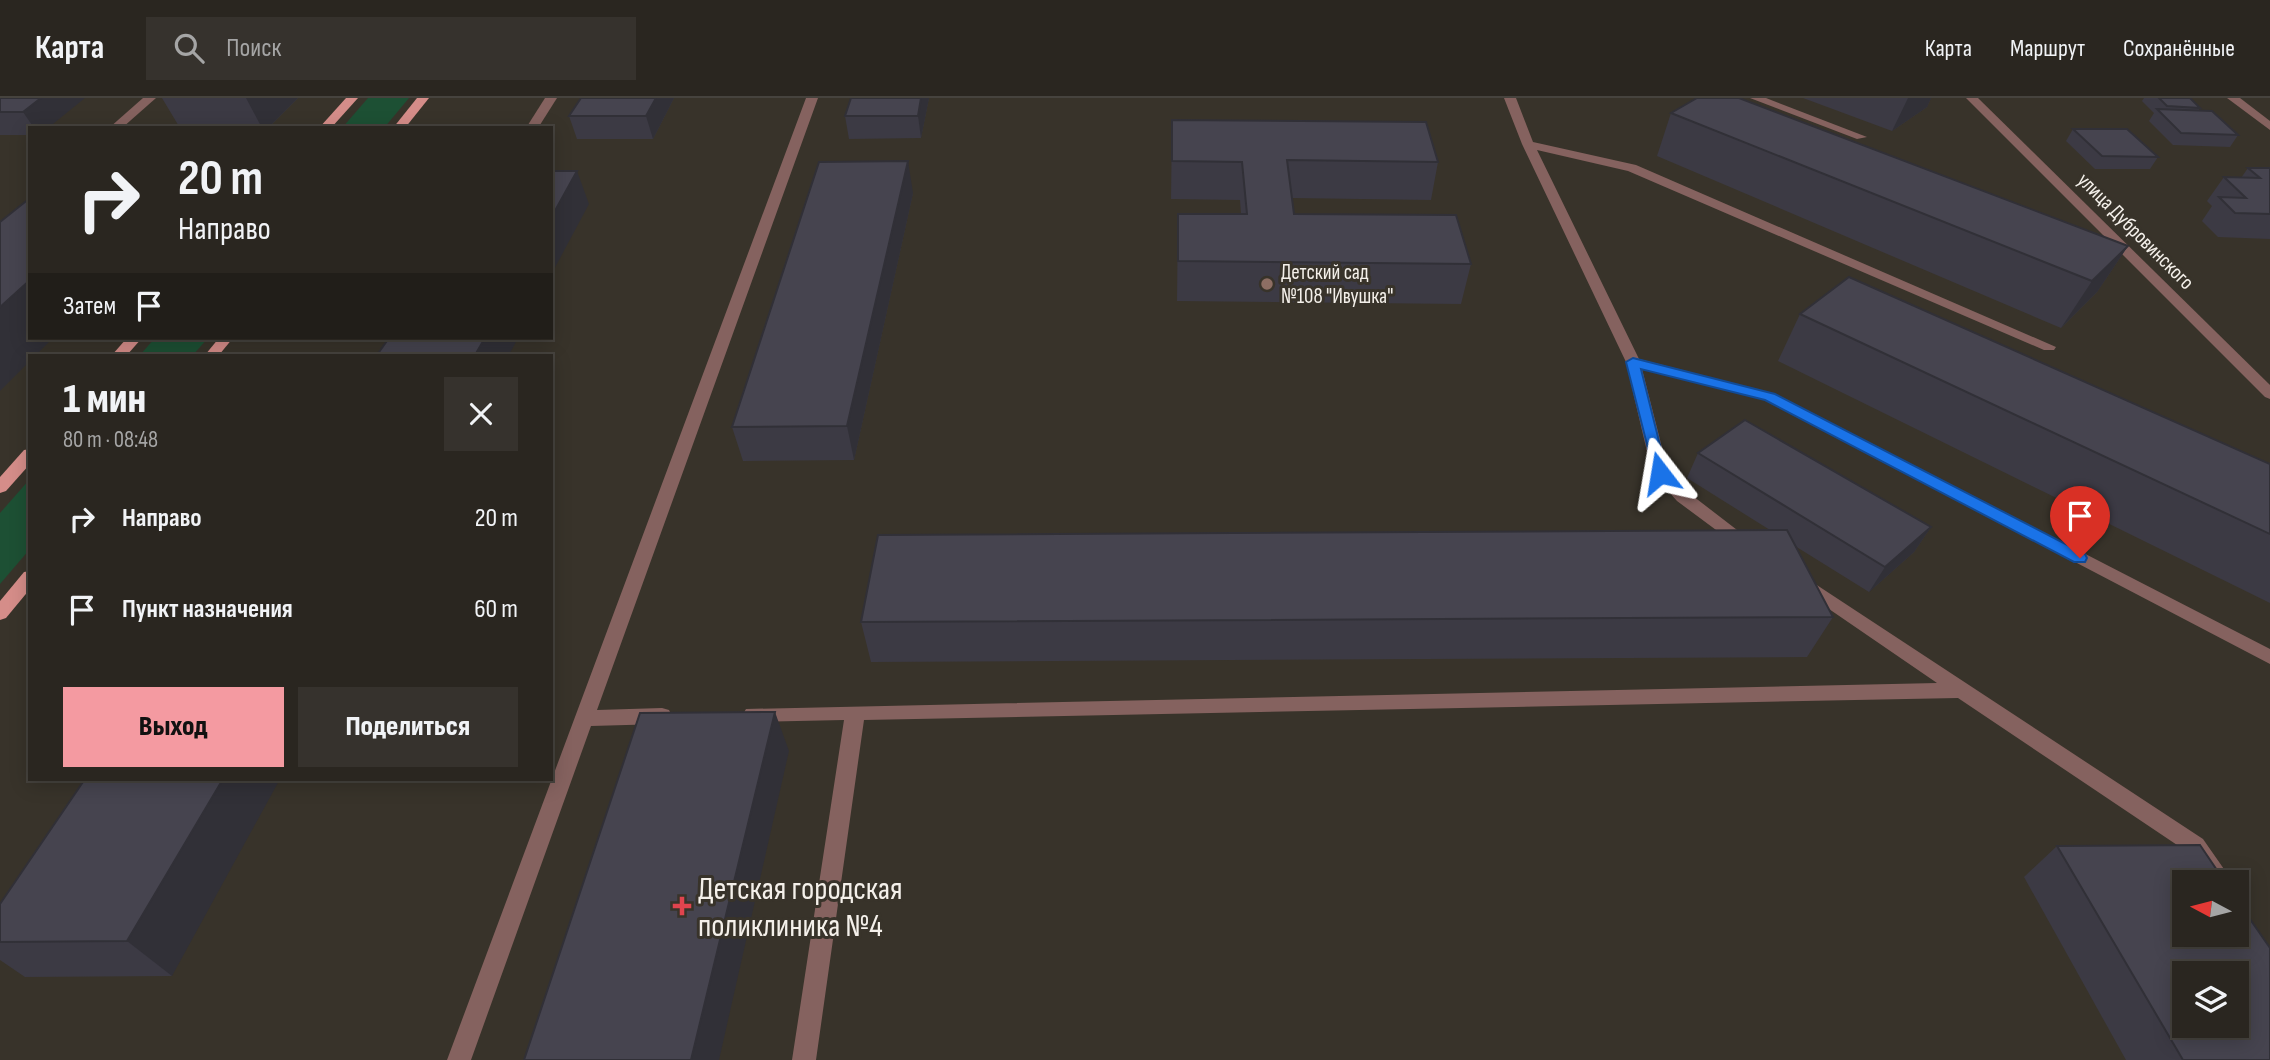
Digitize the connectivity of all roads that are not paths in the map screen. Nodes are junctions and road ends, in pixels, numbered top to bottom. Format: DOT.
graph roads {
  1 [pos="150,98"];
  2 [pos="352,98"];
  3 [pos="423,98"];
  4 [pos="551,98"];
  5 [pos="812,98"];
  6 [pos="1510,98"];
  7 [pos="1756,98"];
  8 [pos="1972,98"];
  9 [pos="2233,98"];
  10 [pos="117,126"];
  11 [pos="327,126"];
  12 [pos="401,126"];
  13 [pos="533,126"];
  14 [pos="2270,127"];
  15 [pos="1861,138"];
  16 [pos="1528,145"];
  17 [pos="133,340"];
  18 [pos="224,340"];
  19 [pos="2049,347"];
  20 [pos="120,354"];
  21 [pos="213,354"];
  22 [pos="1633,362"];
  23 [pos="2270,394"];
  24 [pos="28,456"];
  25 [pos="0,487"];
  26 [pos="1759,552"];
  27 [pos="1782,567"];
  28 [pos="28,579"];
  29 [pos="0,613"];
  30 [pos="2270,657"];
  31 [pos="1961,690"];
  32 [pos="855,712"];
  33 [pos="734,715"];
  34 [pos="680,716"];
  35 [pos="585,718"];
  36 [pos="2213,870"];
  37 [pos="459,1060"];
  38 [pos="804,1060"];
  1 -- 10 [label="street"];
  2 -- 11 [label="main road"];
  3 -- 12 [label="main road"];
  4 -- 13 [label="street"];
  5 -- 35 [label="street"];
  6 -- 16 [label="street"];
  7 -- 15 [label="street"];
  8 -- 23 [label="street, улица Дубровинского"];
  9 -- 14 [label="street"];
  16 -- 19 [label="street"];
  16 -- 22 [label="street"];
  17 -- 20 [label="main road"];
  18 -- 21 [label="main road"];
  22 -- 26 [label="street"];
  22 -- 30 [label="street"];
  24 -- 25 [label="main road"];
  27 -- 31 [label="street"];
  28 -- 29 [label="main road"];
  31 -- 32 [label="street"];
  31 -- 36 [label="street"];
  32 -- 33 [label="street"];
  32 -- 38 [label="street"];
  34 -- 35 [label="street"];
  35 -- 37 [label="street"];
}
